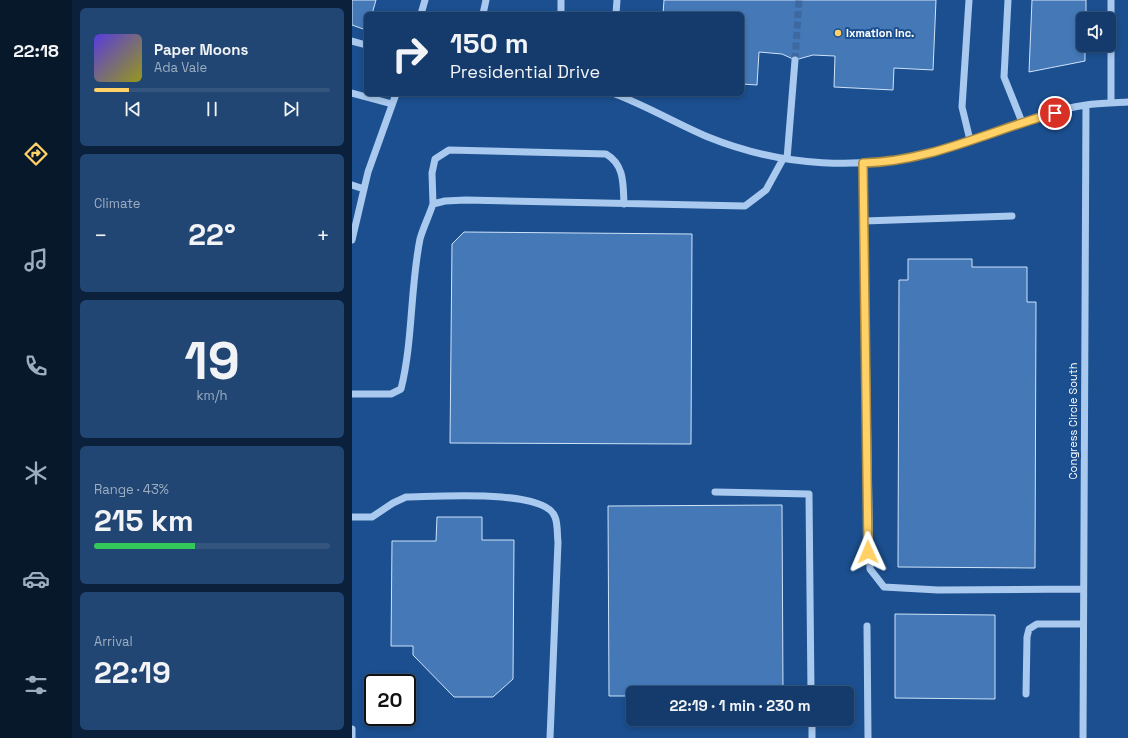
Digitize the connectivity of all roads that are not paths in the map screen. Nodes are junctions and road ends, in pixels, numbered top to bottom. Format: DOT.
graph roads {
  1 [pos="425,0"];
  2 [pos="486,0"];
  3 [pos="561,0"];
  4 [pos="617,0"];
  5 [pos="969,0"];
  6 [pos="1008,0"];
  7 [pos="1110,0"];
  8 [pos="422,12"];
  9 [pos="483,12"];
  10 [pos="561,12"];
  11 [pos="616,12"];
  12 [pos="352,41"];
  13 [pos="364,44"];
  14 [pos="795,60"];
  15 [pos="352,93"];
  16 [pos="395,96"];
  17 [pos="620,96"];
  18 [pos="1128,102"];
  19 [pos="1111,103"];
  20 [pos="392,104"];
  21 [pos="1086,105"];
  22 [pos="1022,122"];
  23 [pos="970,140"];
  24 [pos="785,159"];
  25 [pos="863,163"];
  26 [pos="352,185"];
  27 [pos="364,189"];
  28 [pos="433,204"];
  29 [pos="624,204"];
  30 [pos="1012,216"];
  31 [pos="864,221"];
  32 [pos="352,240"];
  33 [pos="352,394"];
  34 [pos="715,492"];
  35 [pos="352,517"];
  36 [pos="1083,589"];
  37 [pos="1083,624"];
  38 [pos="867,626"];
  39 [pos="811,686"];
  40 [pos="1026,694"];
  41 [pos="812,726"];
  42 [pos="352,729"];
  43 [pos="352,738"];
  44 [pos="550,738"];
  45 [pos="812,738"];
  46 [pos="868,738"];
  47 [pos="1083,738"];
  1 -- 8 [label="street"];
  2 -- 9 [label="street"];
  3 -- 10 [label="street"];
  4 -- 11 [label="street"];
  5 -- 23 [label="street"];
  6 -- 22 [label="street"];
  7 -- 19 [label="street"];
  12 -- 13 [label="street"];
  14 -- 24 [label="street"];
  15 -- 20 [label="street"];
  16 -- 20 [label="street"];
  17 -- 24 [label="street"];
  18 -- 19 [label="street"];
  19 -- 21 [label="street"];
  20 -- 27 [label="street"];
  21 -- 22 [label="street"];
  21 -- 36 [label="street, Congress Circle South"];
  22 -- 23 [label="street"];
  23 -- 25 [label="street"];
  24 -- 25 [label="street"];
  24 -- 29 [label="street"];
  25 -- 31 [label="street"];
  26 -- 27 [label="street"];
  27 -- 32 [label="street"];
  28 -- 29 [label="street"];
  28 -- 29 [label="street"];
  28 -- 33 [label="street"];
  30 -- 31 [label="street"];
  31 -- 36 [label="street"];
  34 -- 39 [label="street"];
  35 -- 44 [label="street"];
  36 -- 37 [label="street, Congress Circle South"];
  37 -- 40 [label="street"];
  37 -- 47 [label="street, Congress Circle South"];
  38 -- 46 [label="street"];
  41 -- 45 [label="street"];
  42 -- 43 [label="street"];
}
